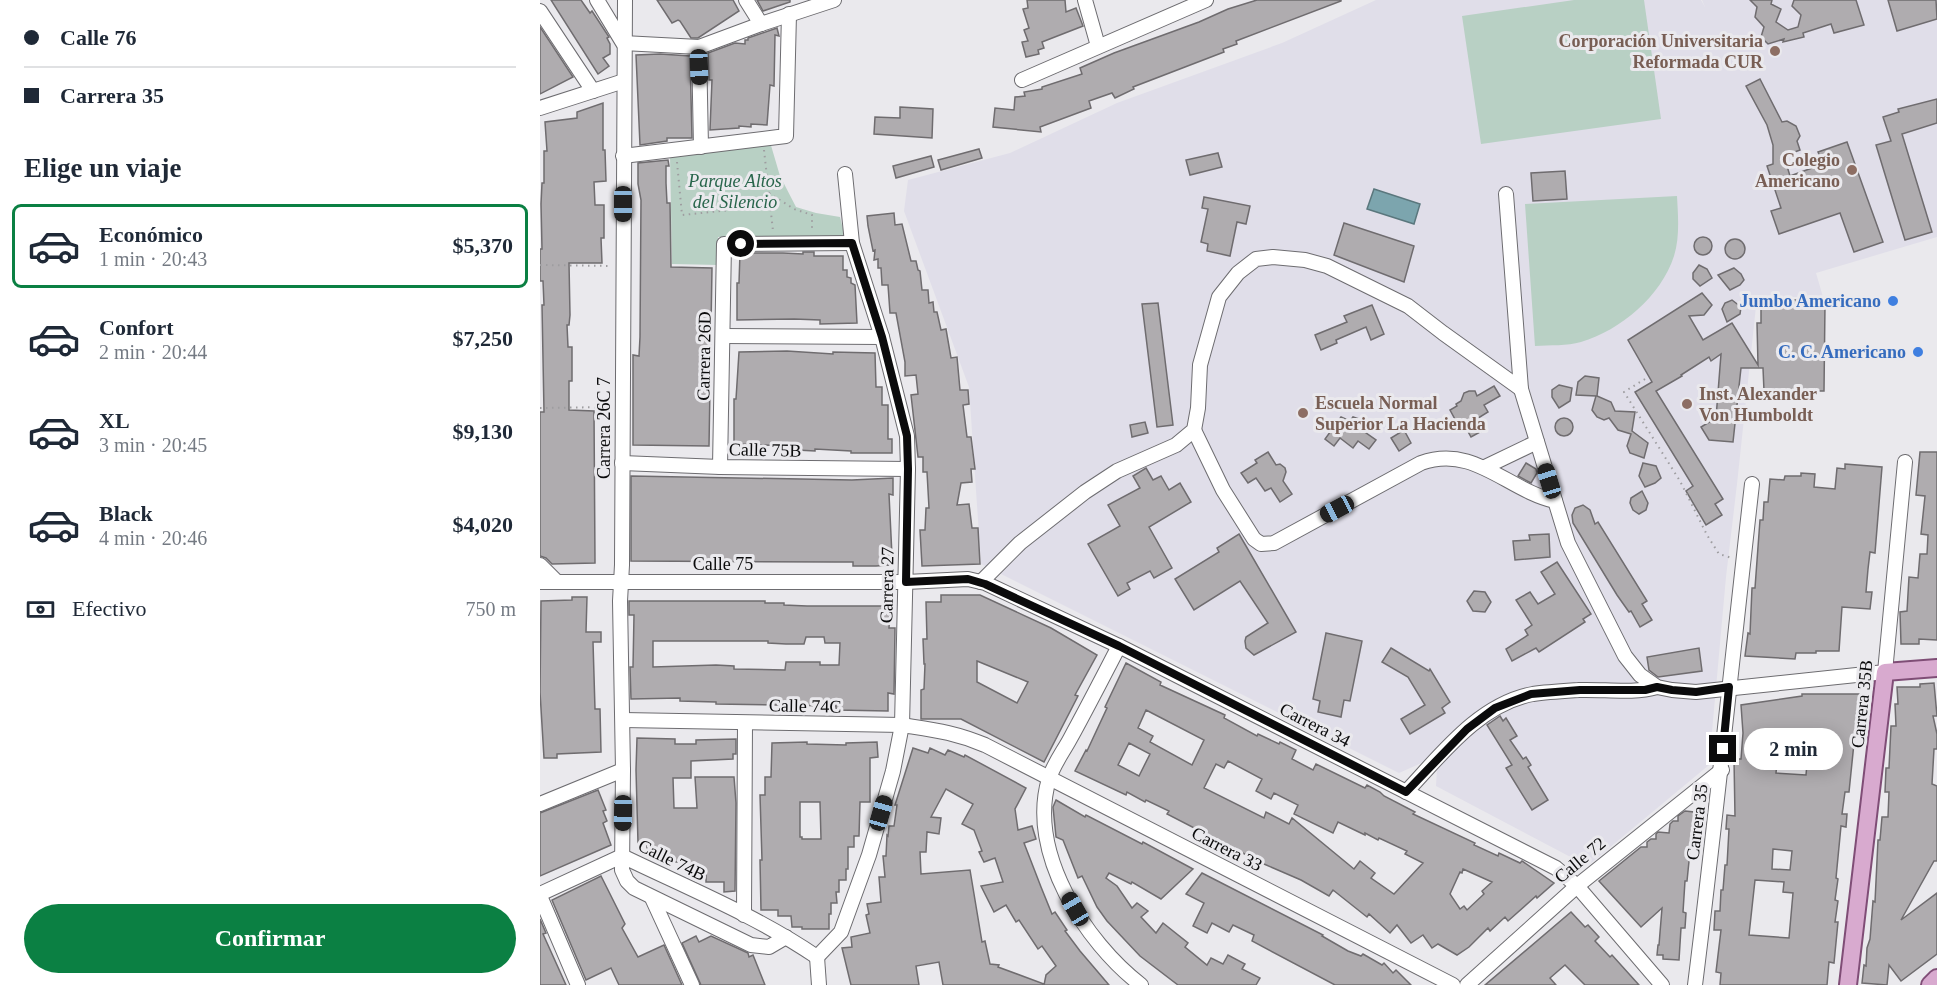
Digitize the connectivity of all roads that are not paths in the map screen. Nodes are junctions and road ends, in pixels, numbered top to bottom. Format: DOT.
graph roads {
  1 [pos="597,0"];
  2 [pos="625,0"];
  3 [pos="746,0"];
  4 [pos="833,0"];
  5 [pos="1085,0"];
  6 [pos="1206,0"];
  7 [pos="540,11"];
  8 [pos="789,14"];
  9 [pos="761,24"];
  10 [pos="623,43"];
  11 [pos="1098,46"];
  12 [pos="699,47"];
  13 [pos="1022,80"];
  14 [pos="624,81"];
  15 [pos="593,91"];
  16 [pos="540,108"];
  17 [pos="701,147"];
  18 [pos="623,156"];
  19 [pos="845,174"];
  20 [pos="1506,194"];
  21 [pos="852,243"];
  22 [pos="723,336"];
  23 [pos="882,337"];
  24 [pos="1521,389"];
  25 [pos="1194,430"];
  26 [pos="1537,442"];
  27 [pos="1905,462"];
  28 [pos="622,463"];
  29 [pos="720,467"];
  30 [pos="1485,467"];
  31 [pos="908,469"];
  32 [pos="1752,484"];
  33 [pos="1555,501"];
  34 [pos="540,565"];
  35 [pos="621,581"];
  36 [pos="540,582"];
  37 [pos="557,582"];
  38 [pos="906,582"];
  39 [pos="981,582"];
  40 [pos="1119,646"];
  41 [pos="1937,668"];
  42 [pos="1885,672"];
  43 [pos="1657,687"];
  44 [pos="1729,687"];
  45 [pos="623,720"];
  46 [pos="745,723"];
  47 [pos="902,726"];
  48 [pos="985,745"];
  49 [pos="623,770"];
  50 [pos="1722,770"];
  51 [pos="1049,778"];
  52 [pos="1406,792"];
  53 [pos="540,804"];
  54 [pos="622,856"];
  55 [pos="1577,886"];
  56 [pos="540,895"];
  57 [pos="652,898"];
  58 [pos="744,915"];
  59 [pos="786,937"];
  60 [pos="817,957"];
  61 [pos="1937,978"];
  62 [pos="578,985"];
  63 [pos="692,985"];
  64 [pos="819,985"];
  65 [pos="1141,985"];
  66 [pos="1453,985"];
  67 [pos="1467,985"];
  68 [pos="1662,985"];
  69 [pos="1695,985"];
  70 [pos="1848,985"];
  71 [pos="1930,985"];
  1 -- 10 [label="street"];
  2 -- 10 [label="street, Carrera 26C 7"];
  3 -- 9 [label="street"];
  4 -- 8 [label="street"];
  5 -- 11 [label="street"];
  6 -- 11 [label="street"];
  7 -- 15 [label="street"];
  8 -- 9 [label="street"];
  8 -- 17 [label="street"];
  9 -- 12 [label="street"];
  10 -- 12 [label="street"];
  10 -- 14 [label="street, Carrera 26C 7"];
  11 -- 13 [label="street"];
  12 -- 17 [label="street"];
  14 -- 15 [label="street"];
  14 -- 18 [label="street, Carrera 26C 7"];
  15 -- 16 [label="street"];
  17 -- 18 [label="street"];
  18 -- 28 [label="street, Carrera 26C 7"];
  19 -- 21 [label="street, Carrera 27"];
  20 -- 24 [label="street"];
  21 -- 22 [label="street, Carrera 26D"];
  21 -- 23 [label="street, Carrera 27"];
  22 -- 23 [label="street"];
  22 -- 29 [label="street, Carrera 26D"];
  23 -- 31 [label="street, Carrera 27"];
  24 -- 25 [label="street"];
  24 -- 26 [label="street"];
  25 -- 30 [label="street"];
  25 -- 39 [label="street"];
  26 -- 30 [label="street"];
  26 -- 33 [label="street"];
  27 -- 42 [label="street, Carrera 35B"];
  28 -- 29 [label="street, Calle 75B"];
  28 -- 35 [label="street, Carrera 26C 7"];
  29 -- 31 [label="street, Calle 75B"];
  30 -- 33 [label="street"];
  31 -- 38 [label="street, Carrera 27"];
  32 -- 44 [label="street, Carrera 35"];
  33 -- 43 [label="street"];
  34 -- 37 [label="street"];
  35 -- 37 [label="street, Calle 75"];
  35 -- 38 [label="street, Calle 75"];
  35 -- 45 [label="street, Carrera 26C 7"];
  36 -- 37 [label="street, Calle 75"];
  38 -- 39 [label="street, Carrera 34"];
  38 -- 47 [label="street, Carrera 27"];
  39 -- 40 [label="street, Carrera 34"];
  40 -- 51 [label="street"];
  40 -- 52 [label="street, Carrera 34"];
  41 -- 42 [label="main road"];
  42 -- 44 [label="street"];
  42 -- 70 [label="main road, Carrera 35B"];
  43 -- 44 [label="street"];
  43 -- 52 [label="street"];
  44 -- 50 [label="street, Carrera 35"];
  45 -- 46 [label="street, Calle 74C"];
  45 -- 49 [label="street, Carrera 26C 7"];
  46 -- 47 [label="street, Calle 74C"];
  46 -- 58 [label="street"];
  47 -- 48 [label="street, Calle 74C"];
  47 -- 60 [label="street, Carrera 27"];
  48 -- 51 [label="street, Carrera 33"];
  49 -- 53 [label="street"];
  49 -- 54 [label="street, Carrera 26C 7"];
  50 -- 55 [label="street, Calle 72"];
  50 -- 69 [label="street, Carrera 35"];
  51 -- 65 [label="street"];
  51 -- 66 [label="street, Carrera 33"];
  52 -- 55 [label="street, Carrera 34"];
  54 -- 56 [label="street, Calle 74B"];
  54 -- 57 [label="street, Carrera 26C 7"];
  54 -- 58 [label="street, Calle 74B"];
  55 -- 67 [label="street, Calle 72"];
  55 -- 68 [label="street, Carrera 34"];
  56 -- 62 [label="street"];
  57 -- 59 [label="street"];
  57 -- 63 [label="street"];
  58 -- 59 [label="street, Calle 74B"];
  59 -- 60 [label="street, Calle 74B"];
  60 -- 64 [label="street"];
  61 -- 71 [label="main road"];
}
